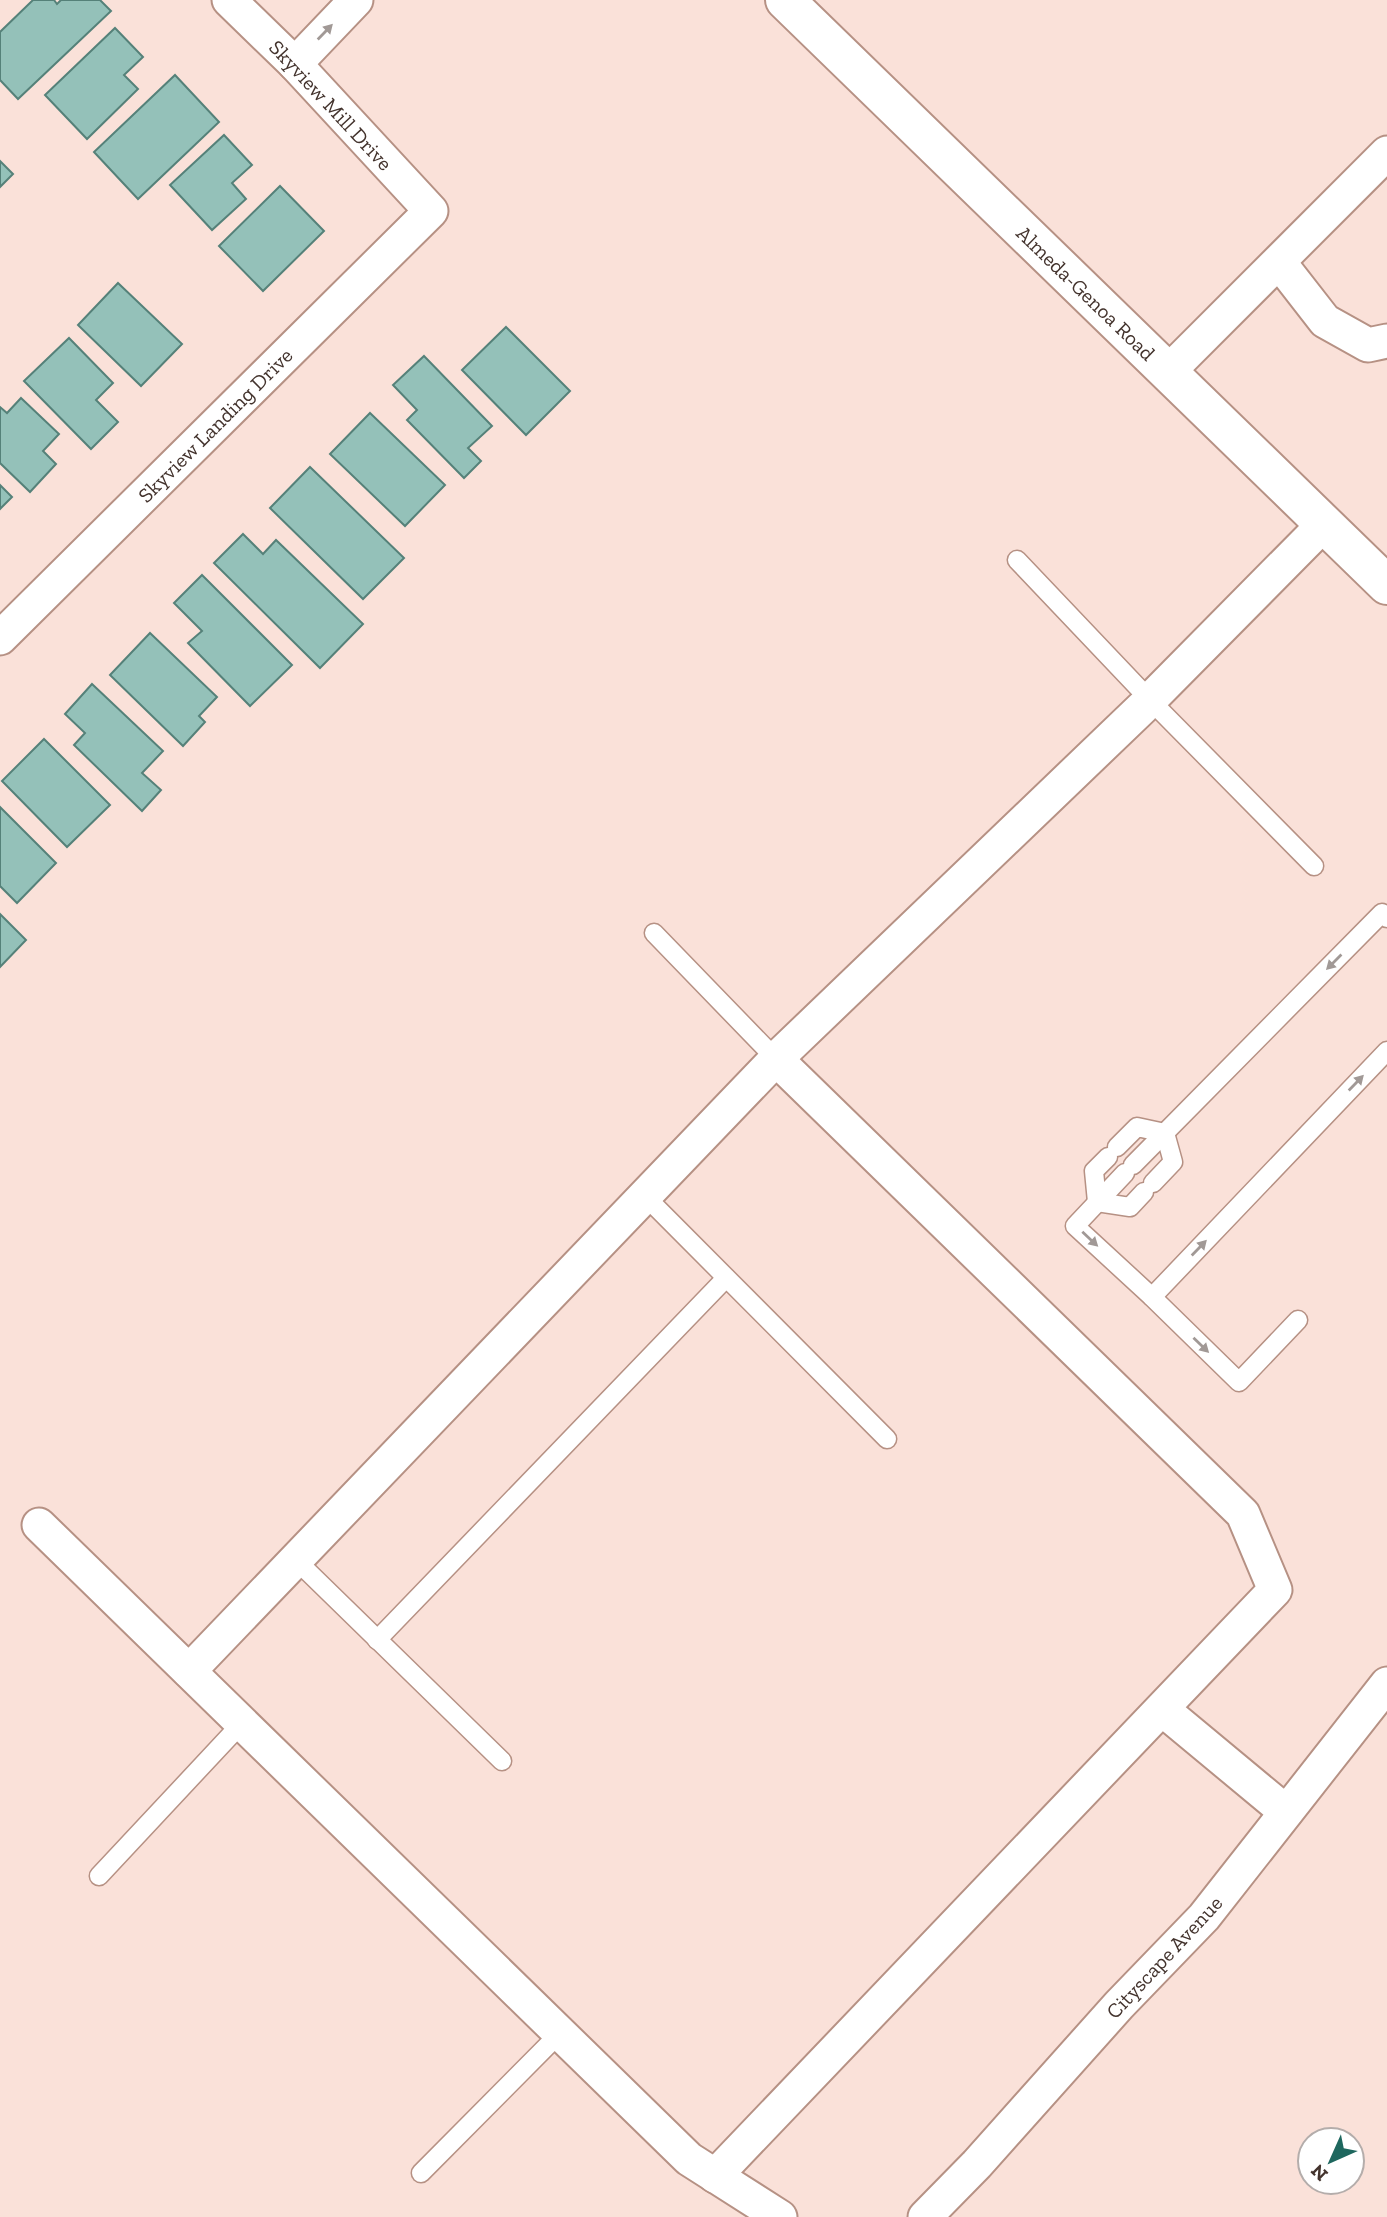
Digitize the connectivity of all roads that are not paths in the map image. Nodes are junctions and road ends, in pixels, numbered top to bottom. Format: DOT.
graph roads {
  1 [pos="229,0"];
  2 [pos="356,0"];
  3 [pos="785,0"];
  4 [pos="295,64"];
  5 [pos="1382,167"];
  6 [pos="431,211"];
  7 [pos="1279,262"];
  8 [pos="1387,341"];
  9 [pos="1168,372"];
  10 [pos="1324,524"];
  11 [pos="1017,560"];
  12 [pos="1387,585"];
  13 [pos="0,638"];
  14 [pos="1150,700"];
  15 [pos="1314,866"];
  16 [pos="1385,916"];
  17 [pos="654,933"];
  18 [pos="1387,1051"];
  19 [pos="776,1059"];
  20 [pos="1165,1133"];
  21 [pos="645,1196"];
  22 [pos="1097,1202"];
  23 [pos="726,1278"];
  24 [pos="1152,1297"];
  25 [pos="1298,1320"];
  26 [pos="887,1439"];
  27 [pos="39,1525"];
  28 [pos="296,1560"];
  29 [pos="377,1640"];
  30 [pos="189,1671"];
  31 [pos="1387,1684"];
  32 [pos="1162,1709"];
  33 [pos="242,1723"];
  34 [pos="502,1761"];
  35 [pos="1286,1812"];
  36 [pos="99,1876"];
  37 [pos="560,2033"];
  38 [pos="421,2173"];
  39 [pos="715,2176"];
  40 [pos="779,2217"];
  41 [pos="925,2217"];
  1 -- 4 [label="street, Skyview Mill Drive"];
  4 -- 2 [label="street, one-way"];
  3 -- 9 [label="main road, Almeda-Genoa Road"];
  4 -- 6 [label="street, Skyview Mill Drive"];
  5 -- 7 [label="street"];
  6 -- 13 [label="street, Skyview Landing Drive"];
  7 -- 8 [label="street"];
  7 -- 9 [label="street"];
  9 -- 10 [label="main road, Almeda-Genoa Road"];
  10 -- 12 [label="main road, Almeda-Genoa Road"];
  10 -- 14 [label="street"];
  11 -- 14 [label="lane"];
  14 -- 15 [label="lane"];
  14 -- 19 [label="street"];
  16 -- 20 [label="lane, one-way"];
  17 -- 19 [label="lane"];
  24 -- 18 [label="lane, one-way"];
  19 -- 21 [label="street"];
  19 -- 32 [label="street"];
  20 -- 22 [label="lane"];
  20 -- 22 [label="lane"];
  20 -- 22 [label="lane"];
  21 -- 23 [label="lane"];
  21 -- 28 [label="street"];
  22 -- 24 [label="lane, one-way"];
  23 -- 26 [label="lane"];
  23 -- 29 [label="lane"];
  24 -- 25 [label="lane, one-way"];
  27 -- 30 [label="street"];
  28 -- 29 [label="lane"];
  28 -- 30 [label="street"];
  29 -- 34 [label="lane"];
  30 -- 33 [label="street"];
  31 -- 35 [label="street, Cityscape Avenue"];
  32 -- 35 [label="street"];
  32 -- 39 [label="street"];
  33 -- 36 [label="lane"];
  33 -- 37 [label="street"];
  35 -- 41 [label="street, Cityscape Avenue"];
  37 -- 38 [label="lane"];
  37 -- 39 [label="street"];
  39 -- 40 [label="street"];
}
